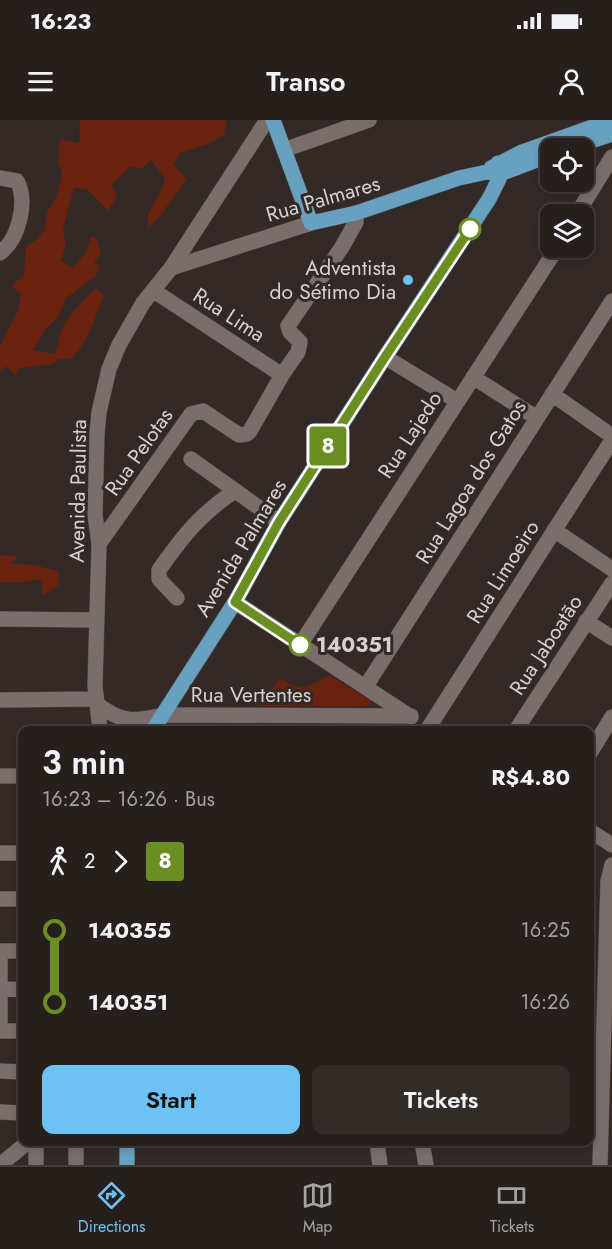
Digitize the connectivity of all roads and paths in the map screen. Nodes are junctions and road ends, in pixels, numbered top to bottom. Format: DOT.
graph roads {
  1 [pos="267,120"];
  2 [pos="273,120"];
  3 [pos="369,120"];
  4 [pos="612,120"];
  5 [pos="612,134"];
  6 [pos="594,140"];
  7 [pos="284,150"];
  8 [pos="612,157"];
  9 [pos="540,158"];
  10 [pos="495,170"];
  11 [pos="0,178"];
  12 [pos="583,204"];
  13 [pos="356,213"];
  14 [pos="311,223"];
  15 [pos="0,253"];
  16 [pos="550,258"];
  17 [pos="171,268"];
  18 [pos="154,291"];
  19 [pos="612,301"];
  20 [pos="385,357"];
  21 [pos="282,375"];
  22 [pos="473,377"];
  23 [pos="552,394"];
  24 [pos="457,401"];
  25 [pos="537,418"];
  26 [pos="612,438"];
  27 [pos="191,459"];
  28 [pos="235,491"];
  29 [pos="279,522"];
  30 [pos="554,530"];
  31 [pos="99,544"];
  32 [pos="612,569"];
  33 [pos="612,583"];
  34 [pos="177,598"];
  35 [pos="235,602"];
  36 [pos="0,619"];
  37 [pos="95,620"];
  38 [pos="586,621"];
  39 [pos="612,638"];
  40 [pos="300,645"];
  41 [pos="366,686"];
  42 [pos="0,700"];
  43 [pos="96,702"];
  44 [pos="163,715"];
  45 [pos="411,717"];
  46 [pos="612,717"];
  47 [pos="99,726"];
  48 [pos="156,726"];
  49 [pos="427,726"];
  50 [pos="434,726"];
  51 [pos="519,726"];
  52 [pos="594,746"];
  53 [pos="0,776"];
  54 [pos="18,776"];
  55 [pos="594,834"];
  56 [pos="612,845"];
  57 [pos="0,853"];
  58 [pos="18,853"];
  59 [pos="612,865"];
  60 [pos="0,899"];
  61 [pos="18,899"];
  62 [pos="0,951"];
  63 [pos="18,951"];
  64 [pos="1,988"];
  65 [pos="18,990"];
  66 [pos="0,1030"];
  67 [pos="18,1031"];
  68 [pos="0,1071"];
  69 [pos="18,1072"];
  70 [pos="607,1099"];
  71 [pos="0,1112"];
  72 [pos="18,1113"];
  73 [pos="21,1146"];
  74 [pos="36,1146"];
  75 [pos="76,1146"];
  76 [pos="127,1146"];
  77 [pos="378,1146"];
  78 [pos="423,1146"];
  79 [pos="7,1154"];
  80 [pos="0,1165"];
  81 [pos="36,1165"];
  82 [pos="76,1165"];
  83 [pos="127,1165"];
  84 [pos="380,1165"];
  85 [pos="426,1165"];
  86 [pos="600,1165"];
  1 -- 17 [label="street, Avenida Paulista"];
  2 -- 7 [label="main road"];
  3 -- 7 [label="street"];
  4 -- 10 [label="main road"];
  5 -- 6 [label="main road"];
  7 -- 14 [label="main road"];
  8 -- 12 [label="street"];
  9 -- 10 [label="main road"];
  10 -- 13 [label="main road, Rua Palmares"];
  10 -- 20 [label="main road, Avenida Palmares"];
  11 -- 15 [label="street"];
  13 -- 14 [label="main road, Rua Palmares"];
  13 -- 21 [label="street, Rua Pelotas"];
  14 -- 17 [label="street, Rua Palmares"];
  16 -- 22 [label="street, Rua Lajedo"];
  17 -- 18 [label="street, Avenida Paulista"];
  18 -- 21 [label="street, Rua Lima"];
  18 -- 31 [label="street, Avenida Paulista"];
  19 -- 23 [label="street, Rua Lagoa dos Gatos"];
  20 -- 24 [label="street"];
  20 -- 29 [label="main road, Avenida Palmares"];
  21 -- 31 [label="street, Rua Pelotas"];
  22 -- 24 [label="street, Rua Lajedo"];
  22 -- 25 [label="street"];
  23 -- 25 [label="street, Rua Lagoa dos Gatos"];
  23 -- 26 [label="street"];
  24 -- 40 [label="street, Rua Lajedo"];
  25 -- 41 [label="street, Rua Lagoa dos Gatos"];
  26 -- 30 [label="street, Rua Limoeiro"];
  27 -- 28 [label="street"];
  28 -- 29 [label="street"];
  28 -- 34 [label="street"];
  29 -- 35 [label="main road, Avenida Palmares"];
  30 -- 32 [label="street"];
  30 -- 50 [label="street, Rua Limoeiro"];
  31 -- 37 [label="street, Avenida Paulista"];
  33 -- 38 [label="street, Rua Jaboatão"];
  35 -- 40 [label="street"];
  35 -- 44 [label="main road, Avenida Palmares"];
  36 -- 37 [label="street"];
  37 -- 43 [label="street, Avenida Paulista"];
  38 -- 39 [label="street"];
  38 -- 51 [label="street, Rua Jaboatão"];
  40 -- 41 [label="street"];
  41 -- 45 [label="street"];
  42 -- 43 [label="street"];
  43 -- 44 [label="street, Rua Vertentes"];
  43 -- 47 [label="street, Avenida Paulista"];
  44 -- 45 [label="street, Rua Vertentes"];
  44 -- 48 [label="main road, Avenida Palmares"];
  45 -- 49 [label="street"];
  46 -- 52 [label="street"];
  53 -- 54 [label="street"];
  55 -- 56 [label="street"];
  57 -- 58 [label="street"];
  59 -- 70 [label="street"];
  60 -- 61 [label="street"];
  62 -- 63 [label="street"];
  62 -- 64 [label="street"];
  64 -- 65 [label="street"];
  64 -- 66 [label="street"];
  66 -- 67 [label="street"];
  68 -- 69 [label="street"];
  70 -- 86 [label="street"];
  71 -- 72 [label="street"];
  73 -- 79 [label="street"];
  74 -- 81 [label="street"];
  75 -- 82 [label="street"];
  76 -- 83 [label="main road"];
  77 -- 84 [label="street"];
  78 -- 85 [label="street"];
  79 -- 80 [label="street"];
}
